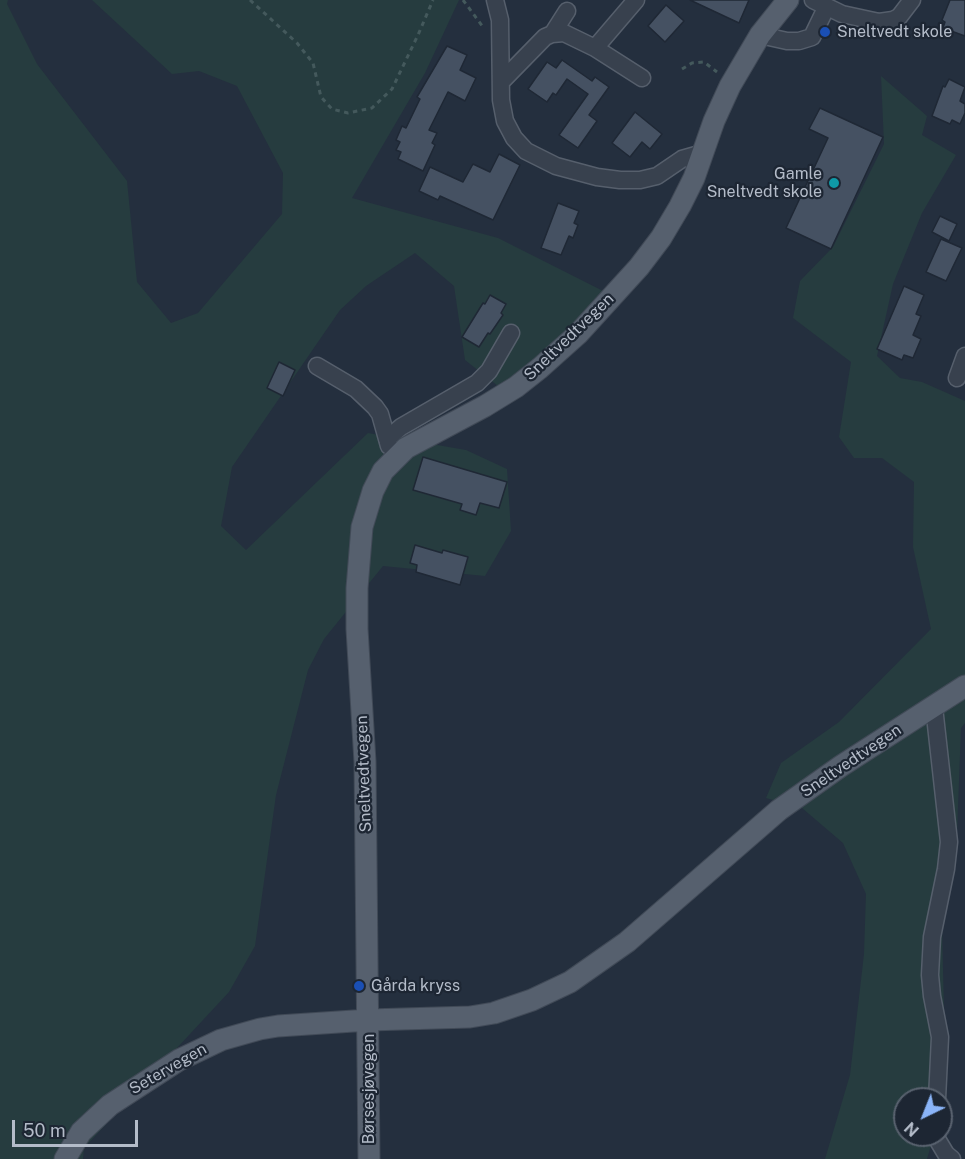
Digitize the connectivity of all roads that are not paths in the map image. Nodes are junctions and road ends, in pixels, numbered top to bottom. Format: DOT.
graph roads {
  1 [pos="495,0"];
  2 [pos="636,0"];
  3 [pos="788,0"];
  4 [pos="912,0"];
  5 [pos="819,4"];
  6 [pos="567,11"];
  7 [pos="553,33"];
  8 [pos="760,35"];
  9 [pos="595,48"];
  10 [pos="642,78"];
  11 [pos="501,82"];
  12 [pos="701,156"];
  13 [pos="511,333"];
  14 [pos="965,356"];
  15 [pos="317,366"];
  16 [pos="957,378"];
  17 [pos="387,439"];
  18 [pos="393,460"];
  19 [pos="965,686"];
  20 [pos="934,707"];
  21 [pos="369,1020"];
  22 [pos="937,1087"];
  23 [pos="942,1147"];
  24 [pos="65,1159"];
  25 [pos="369,1159"];
  26 [pos="952,1159"];
  1 -- 11 [label="street"];
  2 -- 9 [label="street"];
  3 -- 8 [label="main road, Sneltvedtvegen"];
  4 -- 5 [label="street"];
  5 -- 8 [label="street"];
  6 -- 7 [label="street"];
  7 -- 9 [label="street"];
  7 -- 11 [label="street"];
  8 -- 12 [label="main road, Sneltvedtvegen"];
  9 -- 10 [label="street"];
  11 -- 12 [label="street"];
  12 -- 18 [label="main road, Sneltvedtvegen"];
  13 -- 17 [label="street"];
  14 -- 16 [label="street"];
  15 -- 17 [label="street"];
  17 -- 18 [label="street"];
  18 -- 21 [label="main road, Sneltvedtvegen"];
  19 -- 20 [label="main road, Sneltvedtvegen"];
  20 -- 21 [label="main road, Sneltvedtvegen"];
  20 -- 22 [label="street"];
  21 -- 24 [label="main road, Setervegen"];
  21 -- 25 [label="main road, Børsesjøvegen"];
  23 -- 26 [label="street"];
}
